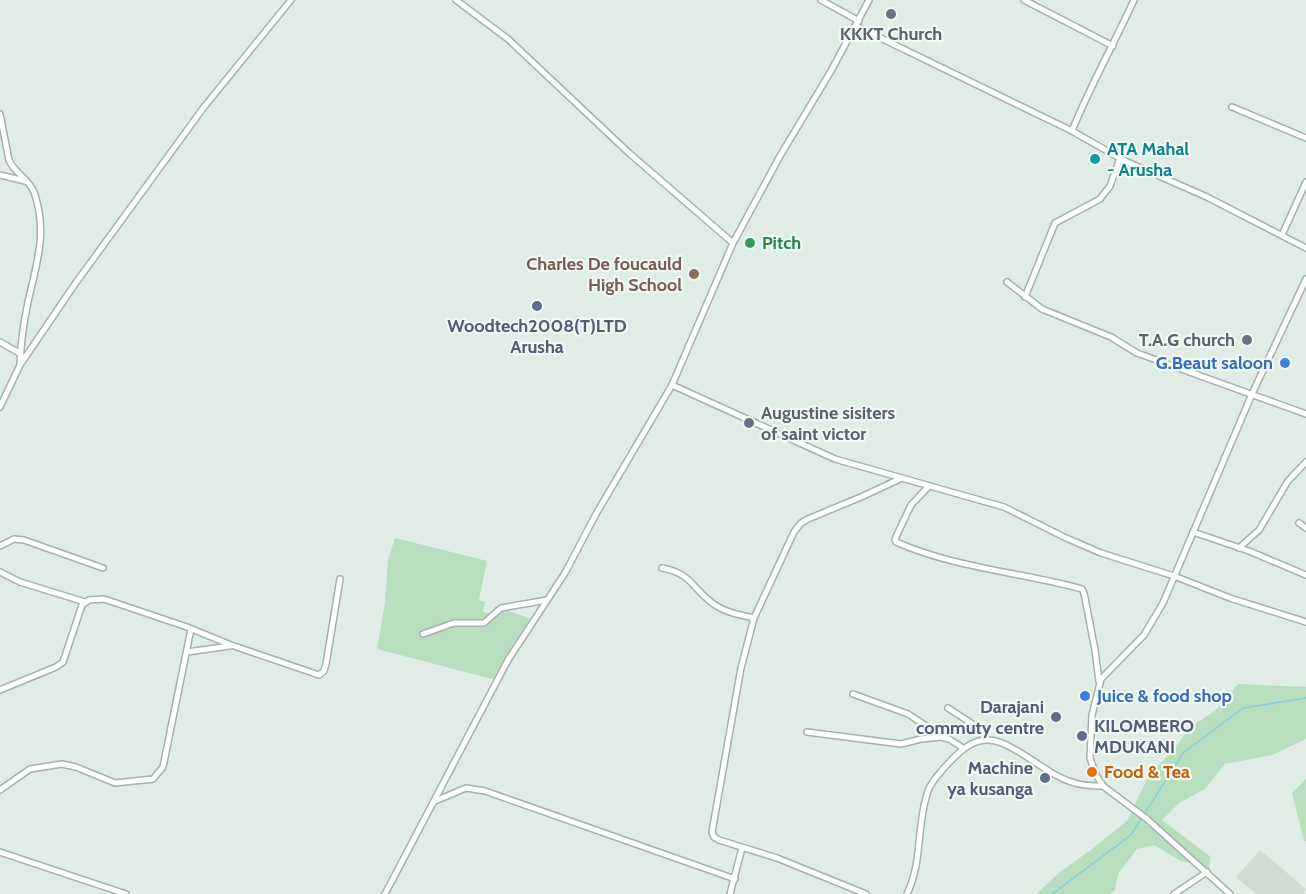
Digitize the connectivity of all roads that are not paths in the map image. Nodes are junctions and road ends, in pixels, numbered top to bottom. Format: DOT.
graph roads {
  1 [pos="291,0"];
  2 [pos="456,0"];
  3 [pos="821,0"];
  4 [pos="869,0"];
  5 [pos="1024,0"];
  6 [pos="1134,0"];
  7 [pos="857,24"];
  8 [pos="1113,46"];
  9 [pos="1232,107"];
  10 [pos="0,114"];
  11 [pos="1071,131"];
  12 [pos="1306,138"];
  13 [pos="1120,158"];
  14 [pos="0,175"];
  15 [pos="28,182"];
  16 [pos="1306,183"];
  17 [pos="1282,235"];
  18 [pos="733,243"];
  19 [pos="1306,248"];
  20 [pos="1306,279"];
  21 [pos="1007,282"];
  22 [pos="1025,297"];
  23 [pos="0,342"];
  24 [pos="21,354"];
  25 [pos="20,365"];
  26 [pos="672,385"];
  27 [pos="1252,394"];
  28 [pos="0,407"];
  29 [pos="1306,414"];
  30 [pos="1306,462"];
  31 [pos="902,478"];
  32 [pos="930,486"];
  33 [pos="1299,524"];
  34 [pos="1306,528"];
  35 [pos="1193,532"];
  36 [pos="0,546"];
  37 [pos="1239,548"];
  38 [pos="103,568"];
  39 [pos="662,568"];
  40 [pos="0,572"];
  41 [pos="1306,575"];
  42 [pos="1174,576"];
  43 [pos="340,579"];
  44 [pos="547,600"];
  45 [pos="85,602"];
  46 [pos="754,618"];
  47 [pos="1306,622"];
  48 [pos="191,628"];
  49 [pos="423,634"];
  50 [pos="231,645"];
  51 [pos="187,652"];
  52 [pos="1099,683"];
  53 [pos="0,690"];
  54 [pos="853,694"];
  55 [pos="948,708"];
  56 [pos="807,732"];
  57 [pos="944,738"];
  58 [pos="987,740"];
  59 [pos="963,748"];
  60 [pos="1103,786"];
  61 [pos="0,790"];
  62 [pos="435,801"];
  63 [pos="742,848"];
  64 [pos="0,852"];
  65 [pos="1207,872"];
  66 [pos="735,879"];
  67 [pos="126,894"];
  68 [pos="386,894"];
  69 [pos="730,894"];
  70 [pos="866,894"];
  71 [pos="907,894"];
  72 [pos="1174,894"];
  73 [pos="1230,894"];
  1 -- 25 [label="street"];
  2 -- 18 [label="street"];
  3 -- 7 [label="street"];
  4 -- 7 [label="street"];
  5 -- 8 [label="street"];
  6 -- 8 [label="street"];
  7 -- 11 [label="street"];
  7 -- 18 [label="street"];
  8 -- 11 [label="street"];
  9 -- 12 [label="street"];
  10 -- 15 [label="street"];
  11 -- 13 [label="street"];
  13 -- 17 [label="street"];
  13 -- 22 [label="street"];
  14 -- 15 [label="street"];
  15 -- 24 [label="street"];
  16 -- 17 [label="street"];
  17 -- 19 [label="street"];
  18 -- 26 [label="street"];
  20 -- 27 [label="street"];
  21 -- 22 [label="street"];
  22 -- 27 [label="street"];
  23 -- 24 [label="street"];
  24 -- 25 [label="street"];
  25 -- 28 [label="street"];
  26 -- 31 [label="street"];
  26 -- 44 [label="street"];
  27 -- 29 [label="street"];
  27 -- 35 [label="street"];
  30 -- 37 [label="street"];
  31 -- 32 [label="street"];
  31 -- 46 [label="street"];
  32 -- 42 [label="street"];
  32 -- 52 [label="street"];
  33 -- 34 [label="street"];
  35 -- 37 [label="street"];
  35 -- 42 [label="street"];
  36 -- 38 [label="street"];
  37 -- 41 [label="street"];
  39 -- 46 [label="street"];
  40 -- 45 [label="street"];
  42 -- 47 [label="street"];
  42 -- 52 [label="street"];
  43 -- 50 [label="street"];
  44 -- 49 [label="street"];
  44 -- 62 [label="street"];
  45 -- 48 [label="street"];
  45 -- 53 [label="street"];
  46 -- 63 [label="street"];
  48 -- 50 [label="street"];
  48 -- 51 [label="street"];
  50 -- 51 [label="street"];
  51 -- 61 [label="street"];
  52 -- 60 [label="street"];
  54 -- 57 [label="street"];
  55 -- 58 [label="street"];
  56 -- 57 [label="street"];
  57 -- 59 [label="street"];
  58 -- 59 [label="street"];
  58 -- 60 [label="street"];
  59 -- 71 [label="street"];
  60 -- 65 [label="street"];
  62 -- 66 [label="street"];
  62 -- 68 [label="street"];
  63 -- 66 [label="street"];
  63 -- 70 [label="street"];
  64 -- 67 [label="street"];
  65 -- 72 [label="street"];
  65 -- 73 [label="street"];
  66 -- 69 [label="street"];
}
